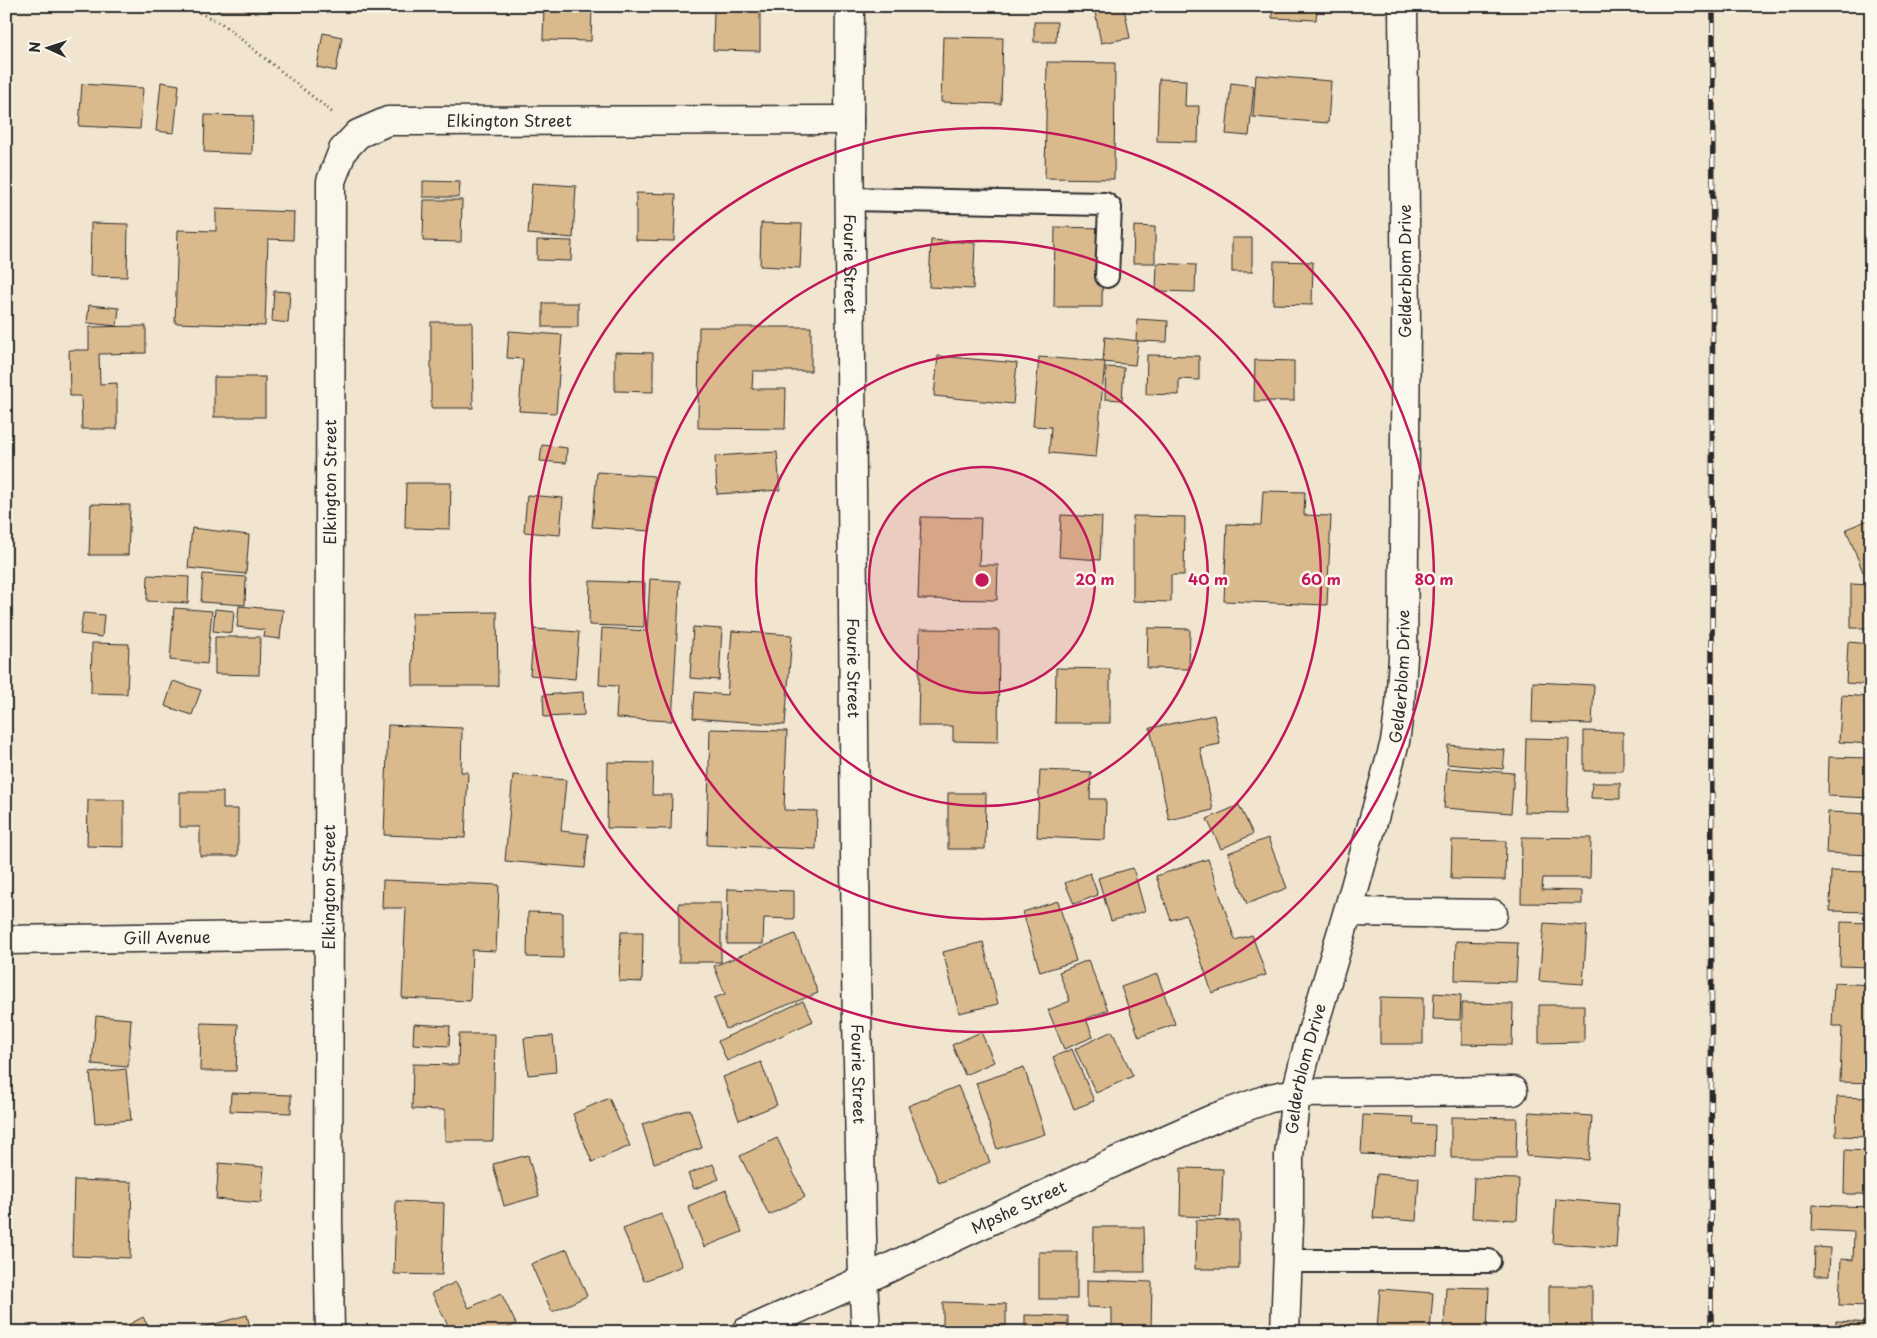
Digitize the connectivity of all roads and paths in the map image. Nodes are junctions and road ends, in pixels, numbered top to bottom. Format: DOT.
graph roads {
  1 [pos="186,6"];
  2 [pos="850,6"];
  3 [pos="1403,6"];
  4 [pos="849,120"];
  5 [pos="358,134"];
  6 [pos="850,199"];
  7 [pos="1107,276"];
  8 [pos="1348,912"];
  9 [pos="1493,914"];
  10 [pos="329,935"];
  11 [pos="6,940"];
  12 [pos="1513,1091"];
  13 [pos="1296,1093"];
  14 [pos="1287,1261"];
  15 [pos="1489,1261"];
  16 [pos="863,1280"];
  17 [pos="330,1332"];
  18 [pos="746,1332"];
  19 [pos="866,1332"];
  20 [pos="1285,1332"];
  1 -- 5 [label="path"];
  2 -- 4 [label="street, Fourie Street"];
  3 -- 8 [label="street, Gelderblom Drive"];
  4 -- 5 [label="street, Elkington Street"];
  4 -- 6 [label="street, Fourie Street"];
  5 -- 10 [label="street, Elkington Street"];
  6 -- 7 [label="lane"];
  6 -- 16 [label="street, Fourie Street"];
  8 -- 9 [label="street"];
  8 -- 13 [label="street, Gelderblom Drive"];
  10 -- 11 [label="street, Gill Avenue"];
  10 -- 17 [label="street, Elkington Street"];
  12 -- 13 [label="street, Mpshe Street"];
  13 -- 14 [label="street, Gelderblom Drive"];
  13 -- 16 [label="street, Mpshe Street"];
  14 -- 15 [label="lane"];
  14 -- 20 [label="street, Gelderblom Drive"];
  16 -- 18 [label="street, Mpshe Street"];
  16 -- 19 [label="street, Fourie Street"];
}
